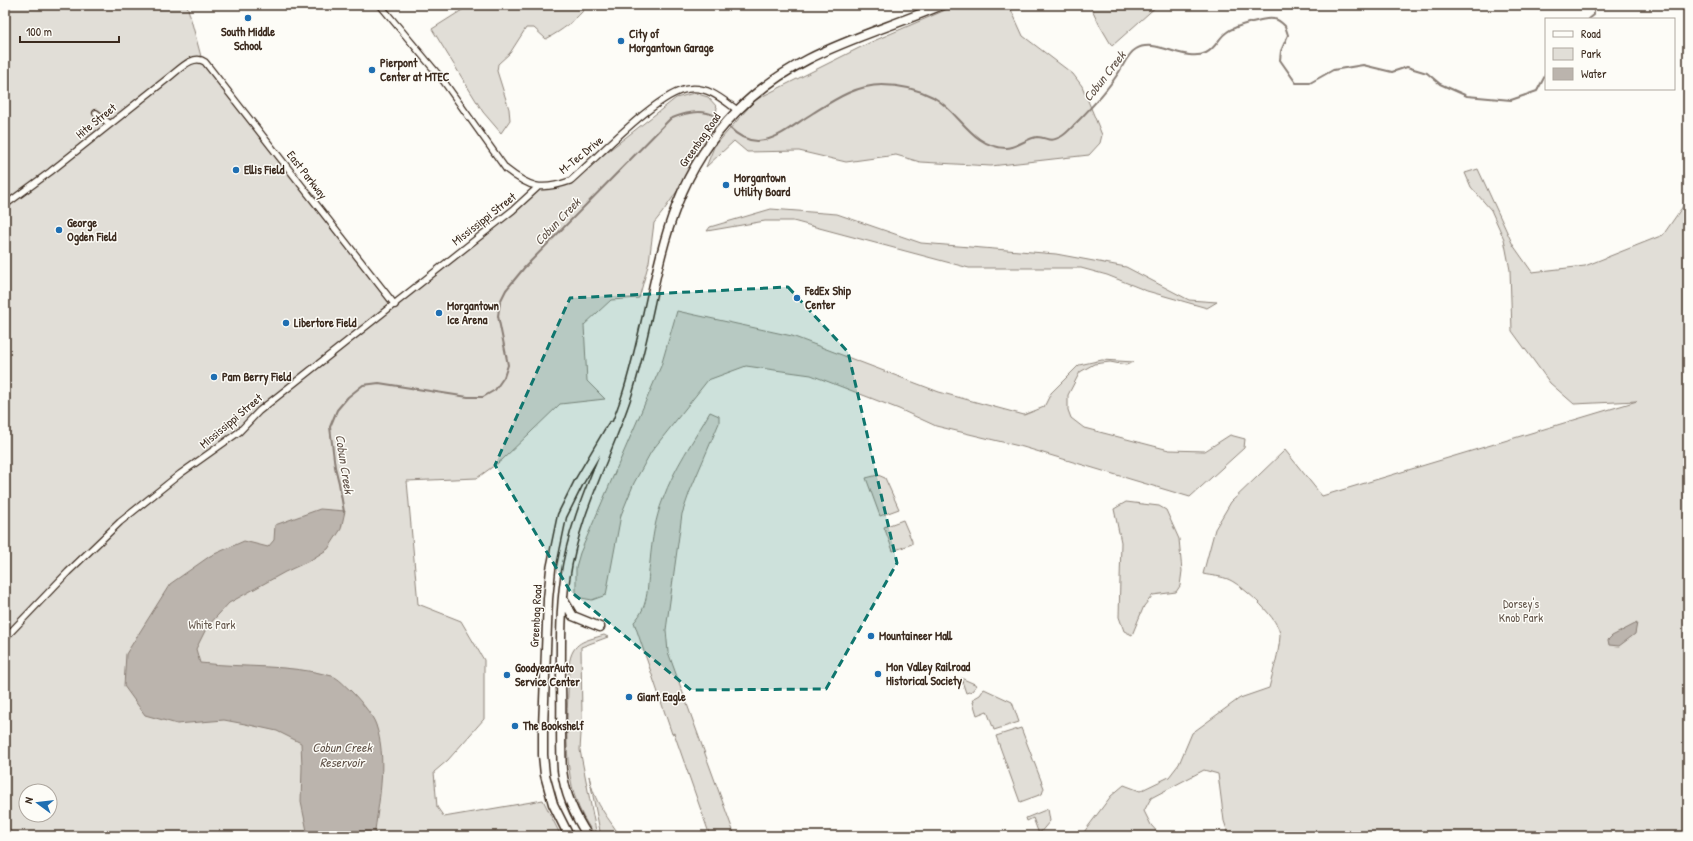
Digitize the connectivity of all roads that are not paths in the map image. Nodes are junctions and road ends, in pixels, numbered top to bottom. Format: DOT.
graph roads {
  1 [pos="380,5"];
  2 [pos="942,5"];
  3 [pos="202,60"];
  4 [pos="737,110"];
  5 [pos="96,113"];
  6 [pos="110,124"];
  7 [pos="537,188"];
  8 [pos="5,204"];
  9 [pos="395,305"];
  10 [pos="621,410"];
  11 [pos="562,599"];
  12 [pos="600,627"];
  13 [pos="5,638"];
  14 [pos="569,836"];
  15 [pos="588,836"];
  1 -- 7 [label="street"];
  2 -- 4 [label="main road, Greenbag Road"];
  3 -- 6 [label="street, Hite Street"];
  3 -- 9 [label="street, East Parkway"];
  4 -- 7 [label="street, M-Tec Drive"];
  4 -- 10 [label="main road, Greenbag Road"];
  5 -- 6 [label="street"];
  6 -- 8 [label="street, Hite Street"];
  7 -- 9 [label="street, Mississippi Street"];
  9 -- 13 [label="street, Mississippi Street"];
  10 -- 11 [label="main road, Greenbag Road"];
  10 -- 14 [label="main road, Greenbag Road"];
  11 -- 12 [label="main road"];
  11 -- 15 [label="main road, Greenbag Road"];
}
